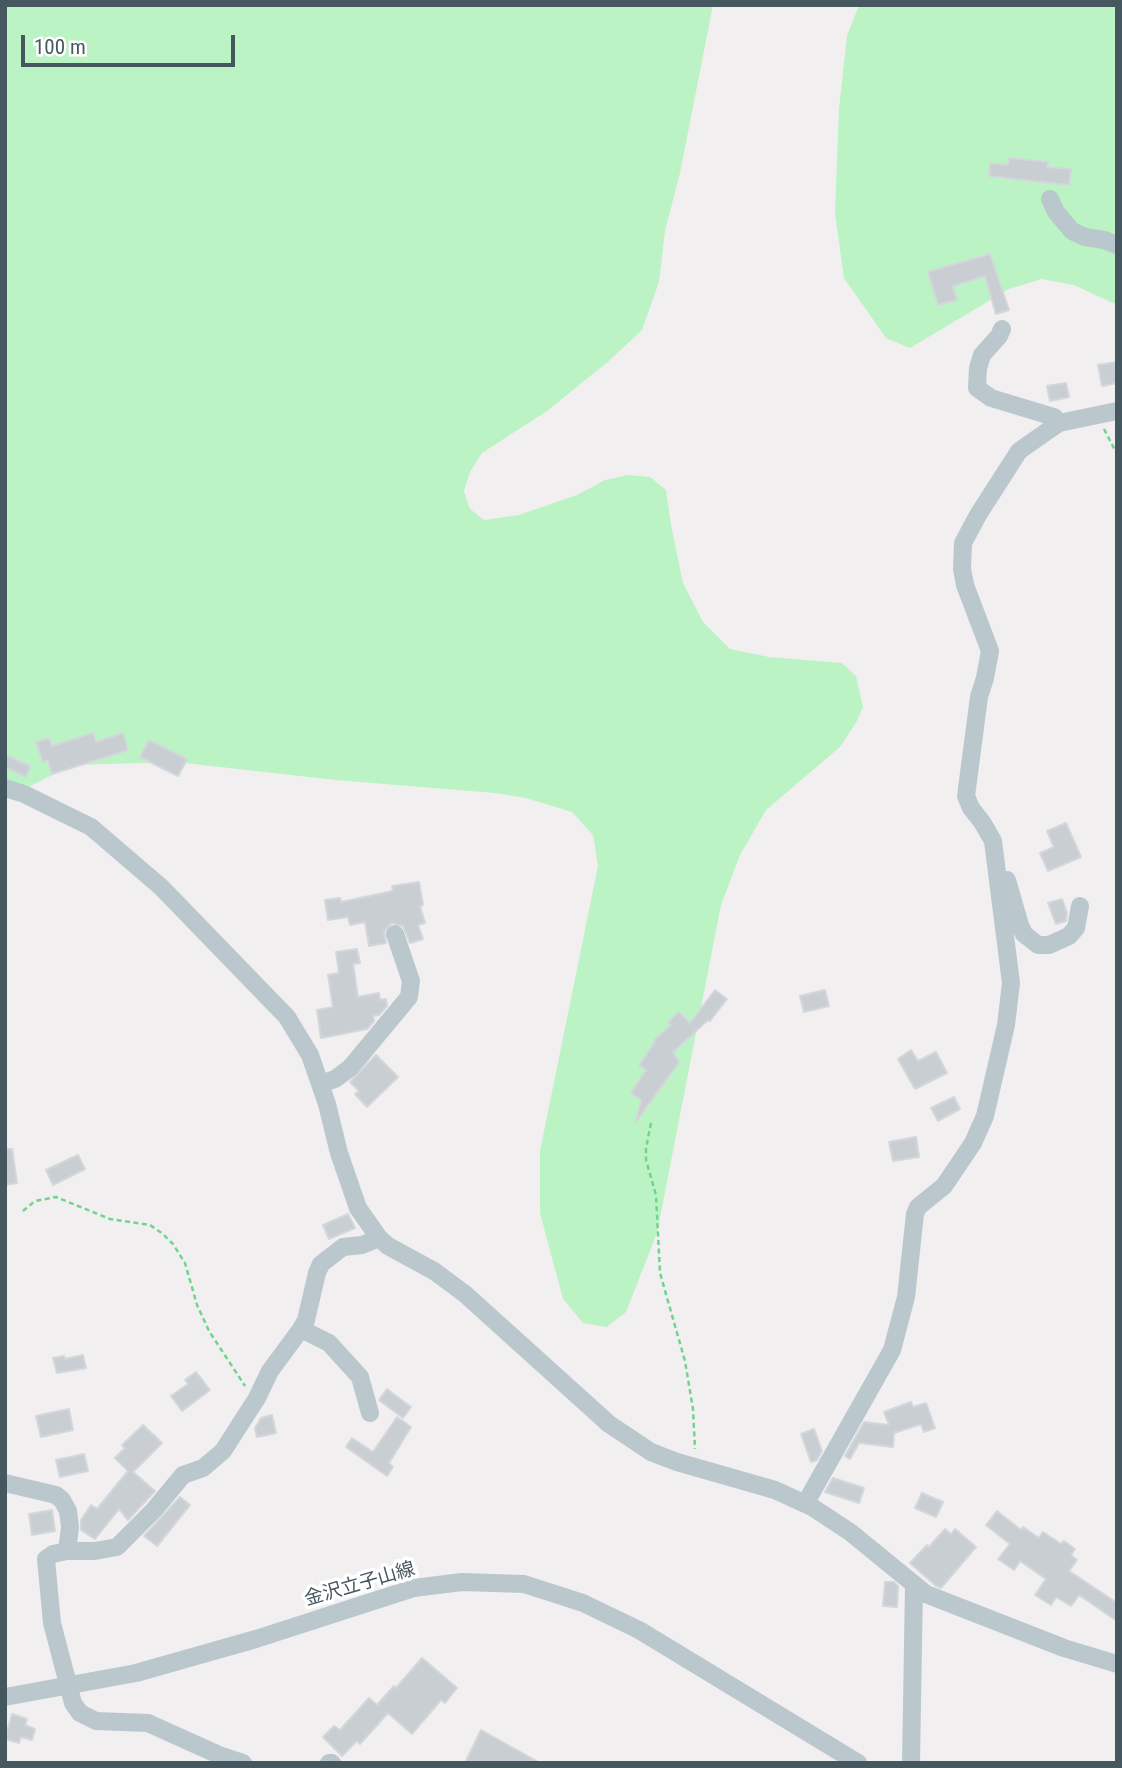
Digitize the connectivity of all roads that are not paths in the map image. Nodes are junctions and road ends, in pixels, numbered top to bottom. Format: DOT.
graph roads {
  1 [pos="1051,199"];
  2 [pos="1117,245"];
  3 [pos="1002,329"];
  4 [pos="1117,411"];
  5 [pos="1059,423"];
  6 [pos="5,788"];
  7 [pos="994,852"];
  8 [pos="1080,906"];
  9 [pos="395,934"];
  10 [pos="320,1084"];
  11 [pos="379,1238"];
  12 [pos="302,1329"];
  13 [pos="370,1413"];
  14 [pos="5,1483"];
  15 [pos="805,1504"];
  16 [pos="67,1552"];
  17 [pos="914,1586"];
  18 [pos="1117,1664"];
  19 [pos="68,1687"];
  20 [pos="5,1697"];
  21 [pos="243,1763"];
  22 [pos="858,1763"];
  23 [pos="911,1763"];
  1 -- 2 [label="street"];
  3 -- 5 [label="street"];
  4 -- 5 [label="street"];
  5 -- 7 [label="street"];
  6 -- 10 [label="street"];
  7 -- 8 [label="street"];
  7 -- 15 [label="street"];
  9 -- 10 [label="street"];
  10 -- 11 [label="street"];
  11 -- 12 [label="street"];
  11 -- 15 [label="street"];
  12 -- 13 [label="street"];
  12 -- 16 [label="street"];
  14 -- 16 [label="street"];
  15 -- 17 [label="street"];
  16 -- 19 [label="street"];
  17 -- 18 [label="street"];
  17 -- 23 [label="street"];
  19 -- 20 [label="street, 金沢立子山線"];
  19 -- 21 [label="street"];
  19 -- 22 [label="street, 金沢立子山線"];
}
